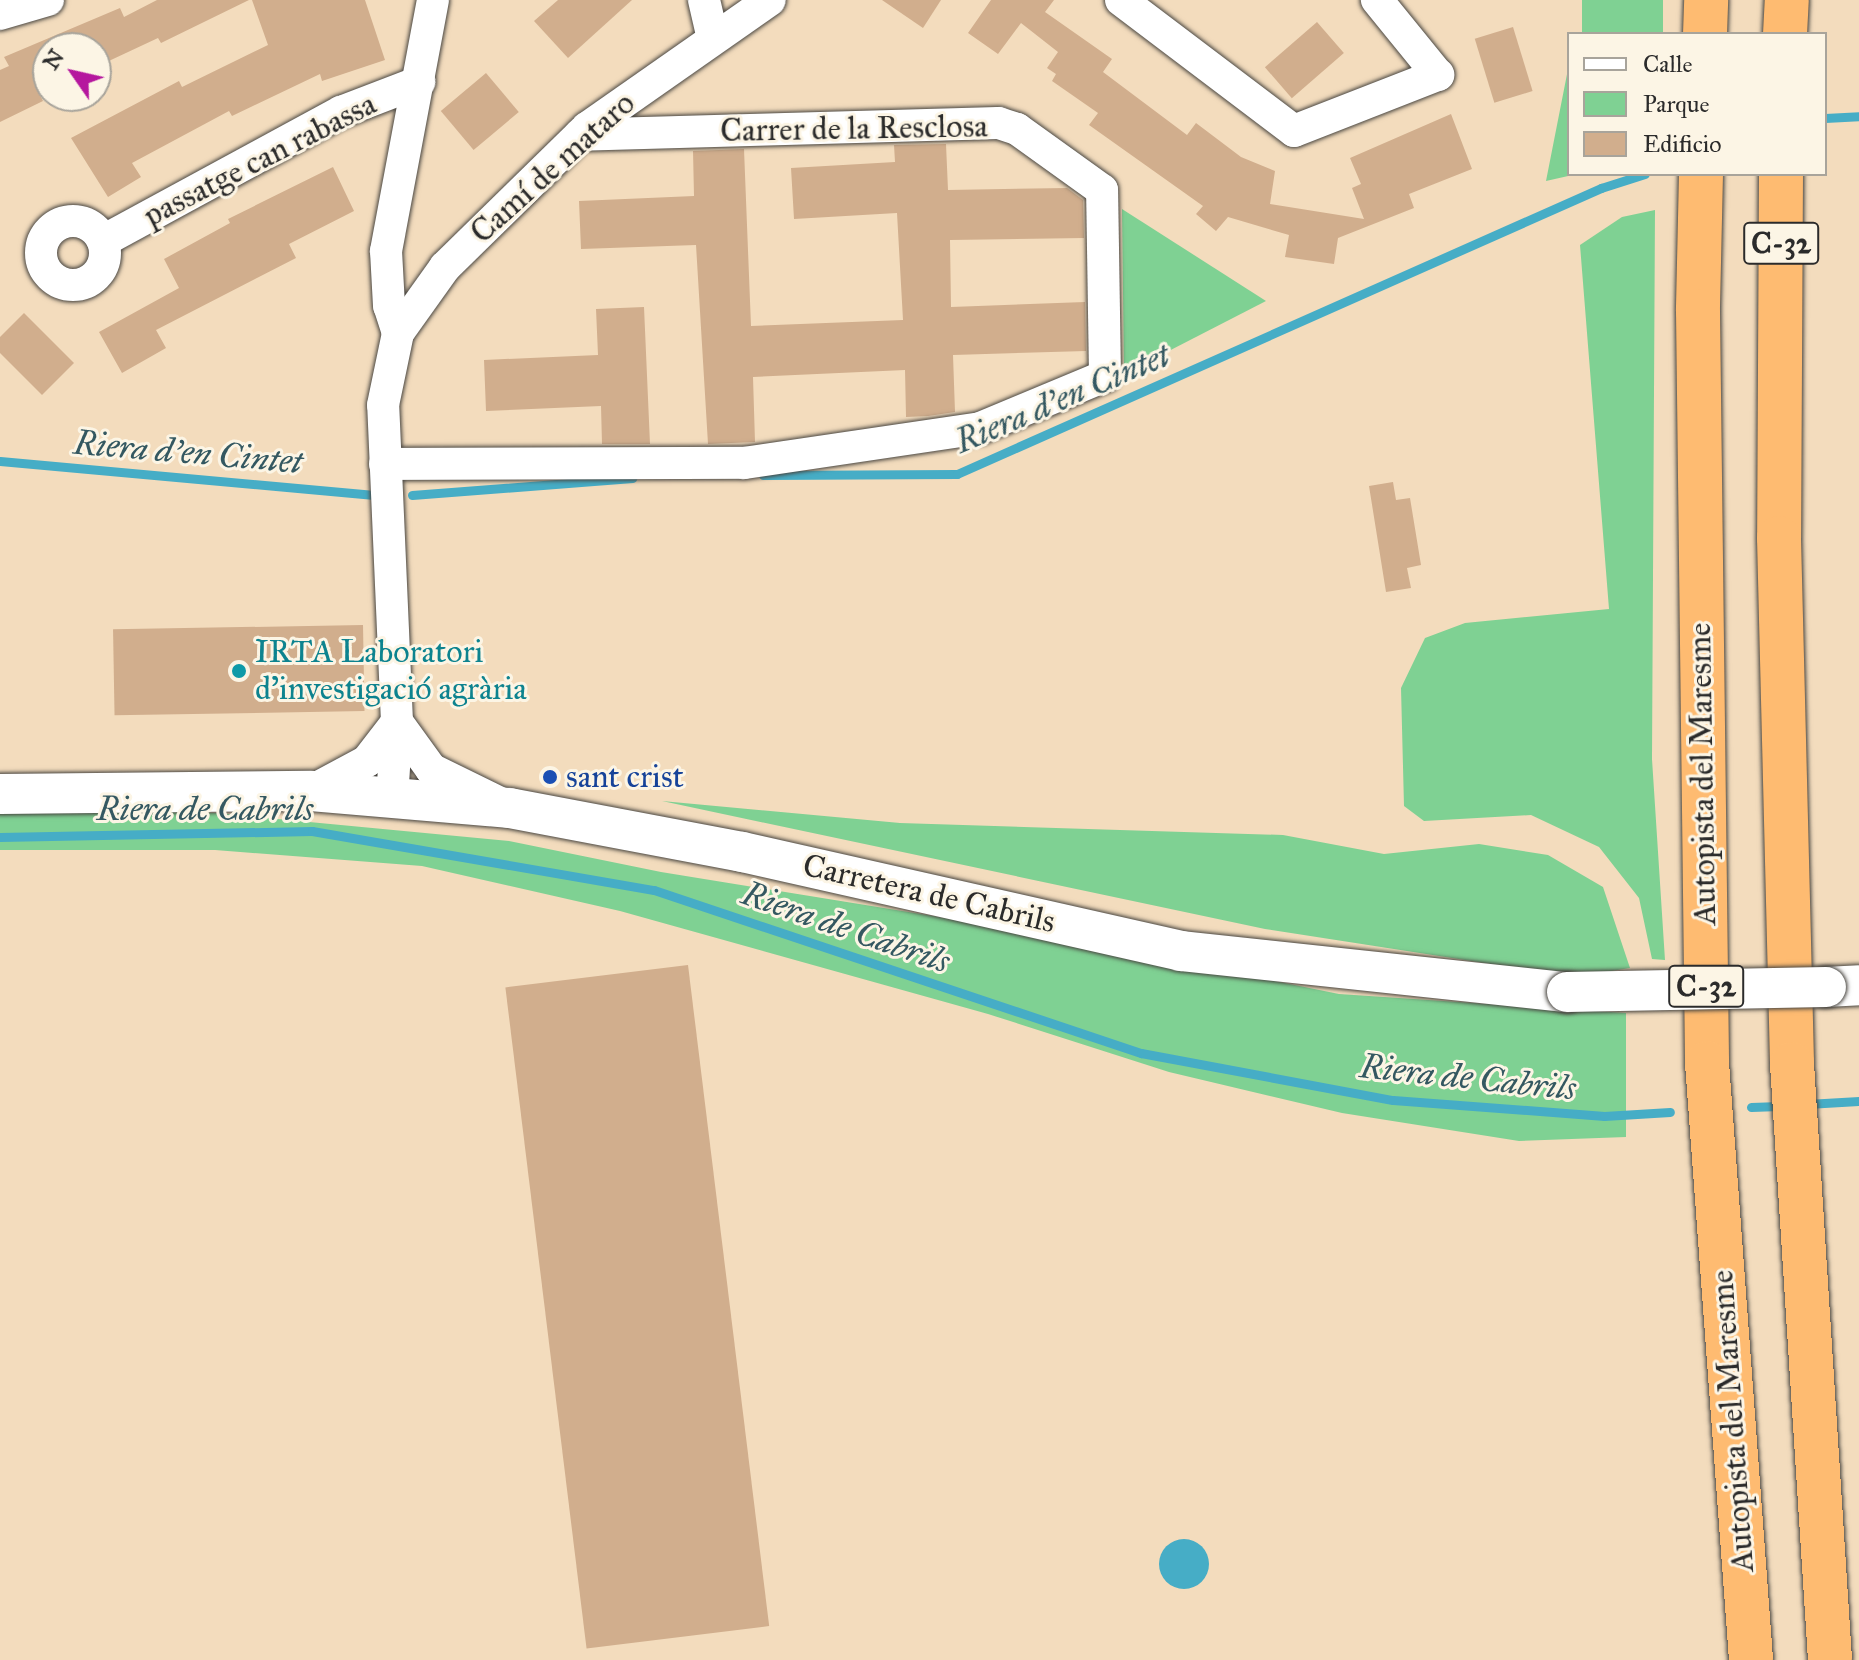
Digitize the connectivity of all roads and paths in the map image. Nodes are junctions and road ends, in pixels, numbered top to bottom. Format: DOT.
graph roads {
  1 [pos="48,0"];
  2 [pos="433,0"];
  3 [pos="704,0"];
  4 [pos="770,0"];
  5 [pos="1121,0"];
  6 [pos="1377,0"];
  7 [pos="1706,0"];
  8 [pos="1787,0"];
  9 [pos="0,14"];
  10 [pos="1705,32"];
  11 [pos="1785,32"];
  12 [pos="712,36"];
  13 [pos="419,82"];
  14 [pos="580,135"];
  15 [pos="1701,176"];
  16 [pos="1781,176"];
  17 [pos="103,241"];
  18 [pos="398,333"];
  19 [pos="385,464"];
  20 [pos="397,722"];
  21 [pos="311,791"];
  22 [pos="0,794"];
  23 [pos="392,799"];
  24 [pos="510,808"];
  25 [pos="1842,986"];
  26 [pos="1751,1660"];
  27 [pos="1830,1660"];
  1 -- 9 [label="street"];
  2 -- 13 [label="street"];
  3 -- 12 [label="street"];
  4 -- 12 [label="street, Camí de mataro"];
  5 -- 6 [label="street"];
  7 -- 10 [label="highway"];
  8 -- 11 [label="highway"];
  12 -- 14 [label="street, Camí de mataro"];
  13 -- 17 [label="street, passatge can rabassa"];
  13 -- 18 [label="street"];
  14 -- 18 [label="street, Camí de mataro"];
  14 -- 19 [label="street, Carrer de la Resclosa"];
  15 -- 26 [label="highway, Autopista del Maresme / C-32"];
  16 -- 27 [label="highway, C-32"];
  18 -- 19 [label="street"];
  19 -- 20 [label="street"];
  20 -- 21 [label="street"];
  20 -- 23 [label="street"];
  20 -- 24 [label="street"];
  21 -- 22 [label="street, Carretera de Cabrils"];
  21 -- 23 [label="street, Carretera de Cabrils"];
  23 -- 24 [label="street, Carretera de Cabrils"];
  24 -- 25 [label="street, Carretera de Cabrils, bridge"];
}
